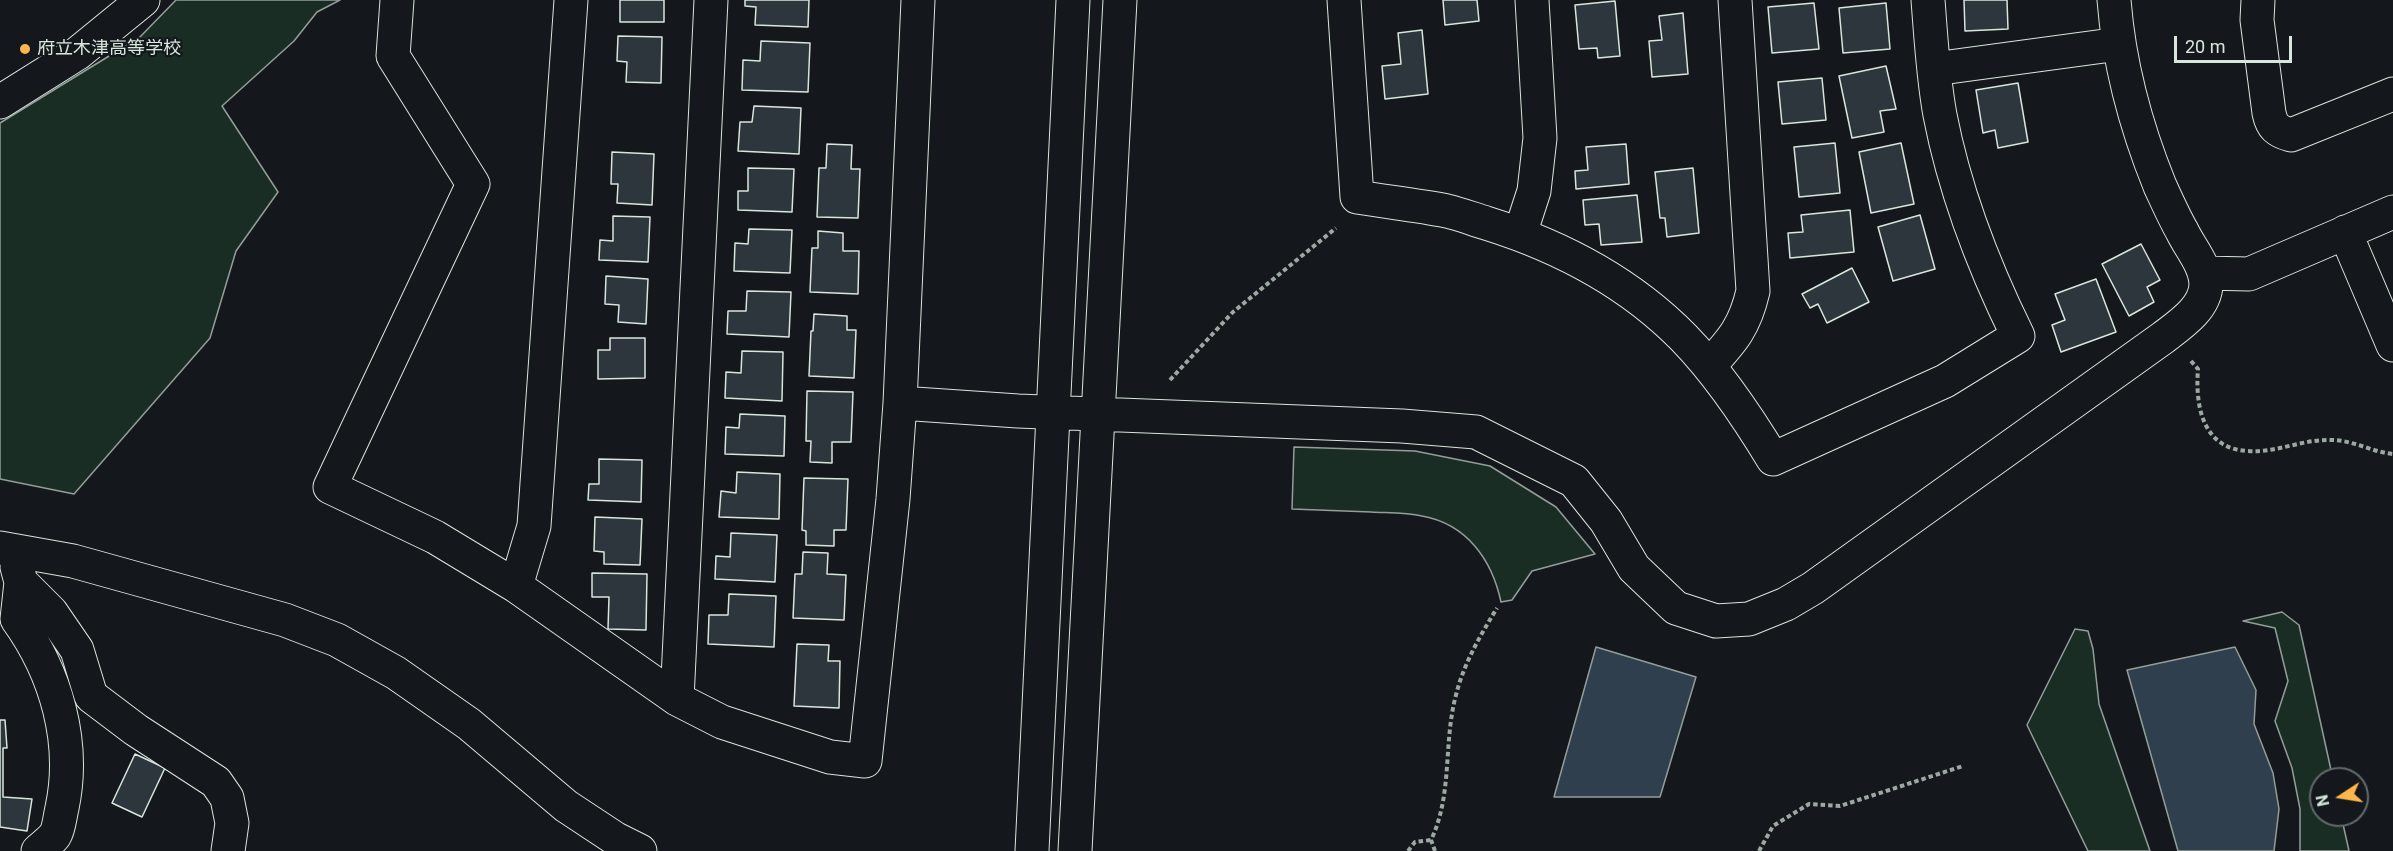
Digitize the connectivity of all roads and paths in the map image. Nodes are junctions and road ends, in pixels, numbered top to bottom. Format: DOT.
graph roads {
  1 [pos="143,0"];
  2 [pos="397,0"];
  3 [pos="571,0"];
  4 [pos="711,0"];
  5 [pos="918,0"];
  6 [pos="1073,0"];
  7 [pos="1120,0"];
  8 [pos="1344,0"];
  9 [pos="1532,0"];
  10 [pos="1735,0"];
  11 [pos="1928,0"];
  12 [pos="2114,0"];
  13 [pos="2258,0"];
  14 [pos="2119,44"];
  15 [pos="1934,69"];
  16 [pos="2393,94"];
  17 [pos="0,102"];
  18 [pos="1357,197"];
  19 [pos="2393,212"];
  20 [pos="2345,232"];
  21 [pos="1520,234"];
  22 [pos="2204,273"];
  23 [pos="2170,332"];
  24 [pos="2393,345"];
  25 [pos="1709,366"];
  26 [pos="900,403"];
  27 [pos="1052,411"];
  28 [pos="1099,414"];
  29 [pos="1136,416"];
  30 [pos="2393,454"];
  31 [pos="6,549"];
  32 [pos="21,582"];
  33 [pos="516,586"];
  34 [pos="1497,608"];
  35 [pos="676,699"];
  36 [pos="1963,766"];
  37 [pos="1431,840"];
  38 [pos="38,851"];
  39 [pos="228,851"];
  40 [pos="640,851"];
  41 [pos="1032,851"];
  42 [pos="1075,851"];
  43 [pos="1408,851"];
  44 [pos="1435,851"];
  45 [pos="1760,851"];
  1 -- 17 [label="street"];
  2 -- 33 [label="street"];
  3 -- 33 [label="street"];
  4 -- 35 [label="street"];
  5 -- 26 [label="street"];
  6 -- 27 [label="street"];
  7 -- 28 [label="street"];
  8 -- 18 [label="street"];
  9 -- 21 [label="street"];
  10 -- 25 [label="street"];
  11 -- 15 [label="street"];
  12 -- 14 [label="street"];
  13 -- 16 [label="street"];
  14 -- 15 [label="street"];
  14 -- 22 [label="street"];
  15 -- 25 [label="street"];
  18 -- 21 [label="street"];
  18 -- 29 [label="path"];
  19 -- 20 [label="street"];
  20 -- 22 [label="street"];
  20 -- 24 [label="street"];
  21 -- 25 [label="street"];
  22 -- 23 [label="street"];
  23 -- 29 [label="street"];
  23 -- 30 [label="path"];
  26 -- 27 [label="street"];
  26 -- 35 [label="street"];
  27 -- 28 [label="street"];
  27 -- 41 [label="street"];
  28 -- 29 [label="street"];
  28 -- 42 [label="street"];
  31 -- 32 [label="street"];
  31 -- 40 [label="street"];
  32 -- 38 [label="street"];
  32 -- 39 [label="street"];
  33 -- 35 [label="street"];
  34 -- 37 [label="path"];
  36 -- 45 [label="path"];
  37 -- 43 [label="path"];
  37 -- 44 [label="path"];
}
